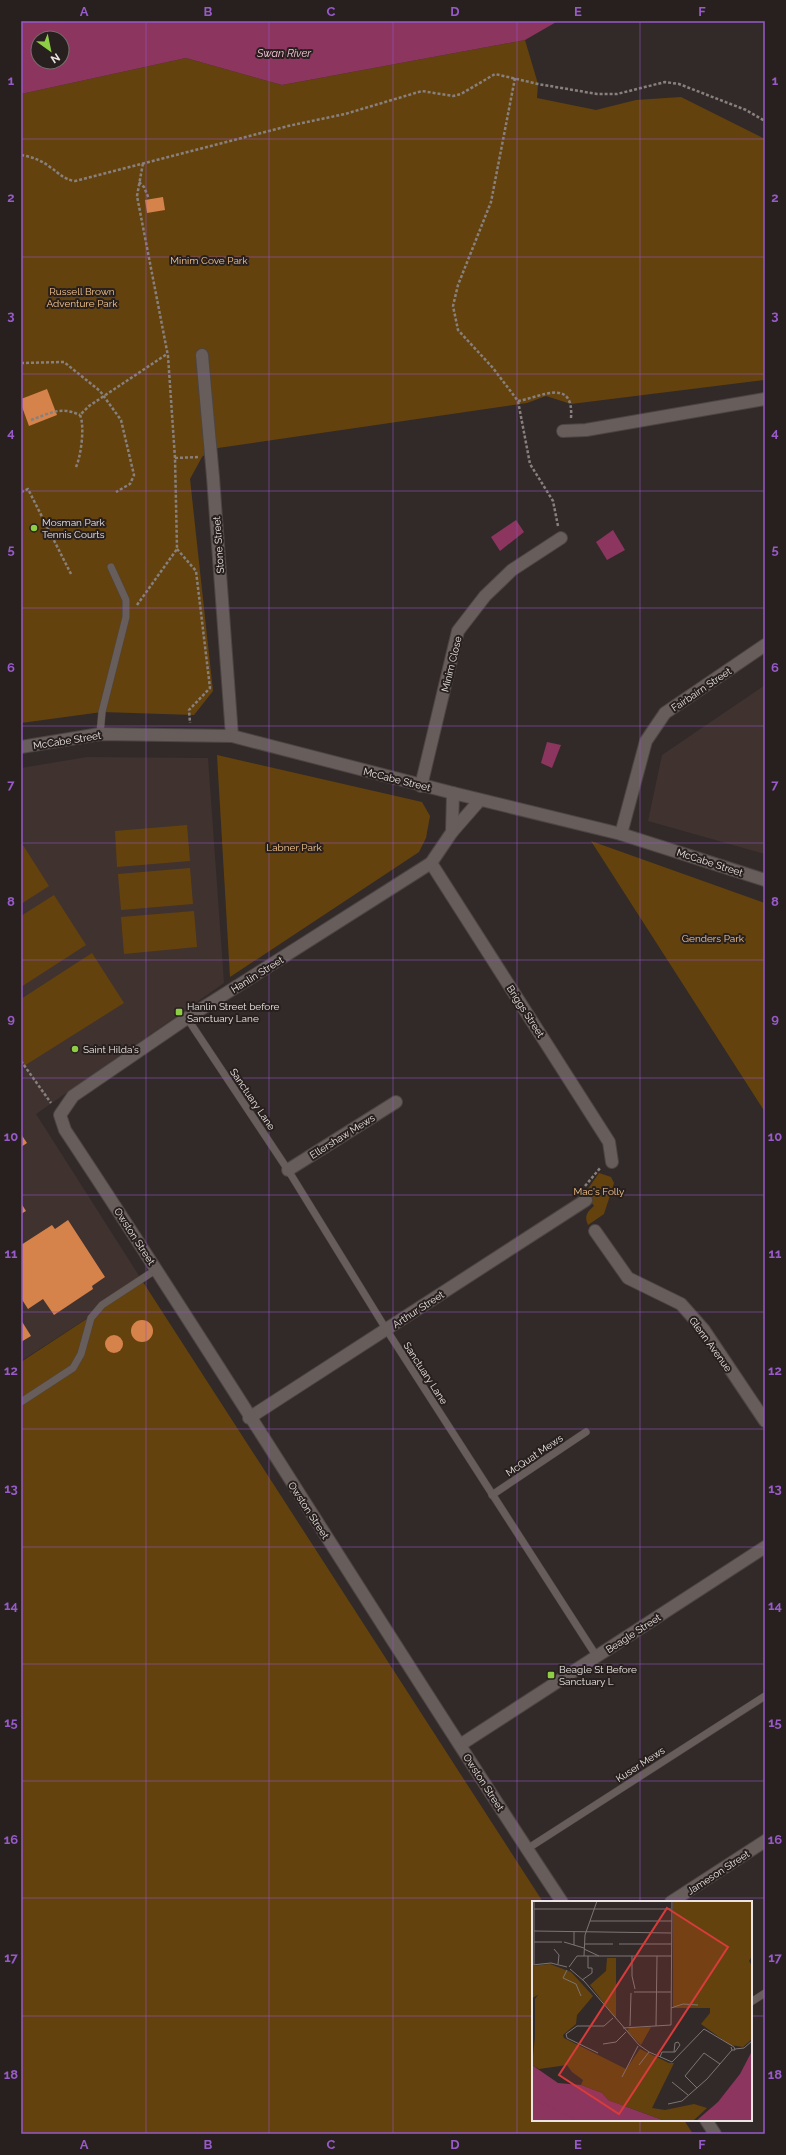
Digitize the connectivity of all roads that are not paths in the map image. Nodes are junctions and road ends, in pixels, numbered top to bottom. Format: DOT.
graph roads {
  1 [pos="202,355"];
  2 [pos="765,399"];
  3 [pos="563,431"];
  4 [pos="561,538"];
  5 [pos="111,566"];
  6 [pos="765,645"];
  7 [pos="100,734"];
  8 [pos="232,736"];
  9 [pos="21,747"];
  10 [pos="421,786"];
  11 [pos="453,793"];
  12 [pos="480,800"];
  13 [pos="452,832"];
  14 [pos="621,834"];
  15 [pos="431,863"];
  16 [pos="765,880"];
  17 [pos="187,1018"];
  18 [pos="396,1102"];
  19 [pos="60,1115"];
  20 [pos="612,1162"];
  21 [pos="288,1170"];
  22 [pos="586,1200"];
  23 [pos="595,1231"];
  24 [pos="157,1269"];
  25 [pos="386,1330"];
  26 [pos="21,1402"];
  27 [pos="249,1418"];
  28 [pos="765,1421"];
  29 [pos="586,1432"];
  30 [pos="492,1494"];
  31 [pos="765,1547"];
  32 [pos="597,1657"];
  33 [pos="765,1696"];
  34 [pos="460,1745"];
  35 [pos="765,1841"];
  36 [pos="527,1849"];
  37 [pos="561,1901"];
  38 [pos="673,1901"];
  39 [pos="765,1993"];
  40 [pos="752,2001"];
  41 [pos="707,2121"];
  42 [pos="715,2134"];
  1 -- 8 [label="street, Stone Street"];
  2 -- 3 [label="street"];
  4 -- 10 [label="street, Minim Close"];
  5 -- 7 [label="lane"];
  6 -- 14 [label="street, Fairbairn Street"];
  7 -- 8 [label="street, McCabe Street"];
  7 -- 9 [label="street, McCabe Street"];
  8 -- 10 [label="street, McCabe Street"];
  10 -- 11 [label="street, McCabe Street"];
  11 -- 12 [label="street, McCabe Street"];
  11 -- 13 [label="street"];
  12 -- 13 [label="street, Hanlin Street"];
  12 -- 14 [label="street, McCabe Street"];
  13 -- 15 [label="street, Hanlin Street"];
  14 -- 16 [label="street, McCabe Street"];
  15 -- 17 [label="street, Hanlin Street"];
  15 -- 20 [label="street, Briggs Street"];
  17 -- 19 [label="street, Hanlin Street"];
  17 -- 21 [label="lane, Sanctuary Lane"];
  18 -- 21 [label="street, Ellershaw Mews"];
  19 -- 24 [label="street, Owston Street"];
  21 -- 25 [label="lane, Sanctuary Lane"];
  22 -- 25 [label="street, Arthur Street"];
  23 -- 28 [label="street, Glenn Avenue"];
  24 -- 26 [label="lane"];
  24 -- 27 [label="street, Owston Street"];
  25 -- 27 [label="street, Arthur Street"];
  25 -- 30 [label="lane, Sanctuary Lane"];
  27 -- 34 [label="street, Owston Street"];
  29 -- 30 [label="lane, McQuat Mews"];
  30 -- 32 [label="lane, Sanctuary Lane"];
  31 -- 32 [label="street, Beagle Street"];
  32 -- 34 [label="street, Beagle Street"];
  33 -- 36 [label="lane, Kuser Mews"];
  34 -- 36 [label="street, Owston Street"];
  35 -- 38 [label="street, Jameson Street"];
  36 -- 37 [label="street, Owston Street"];
  39 -- 40 [label="lane"];
  41 -- 42 [label="street"];
}
